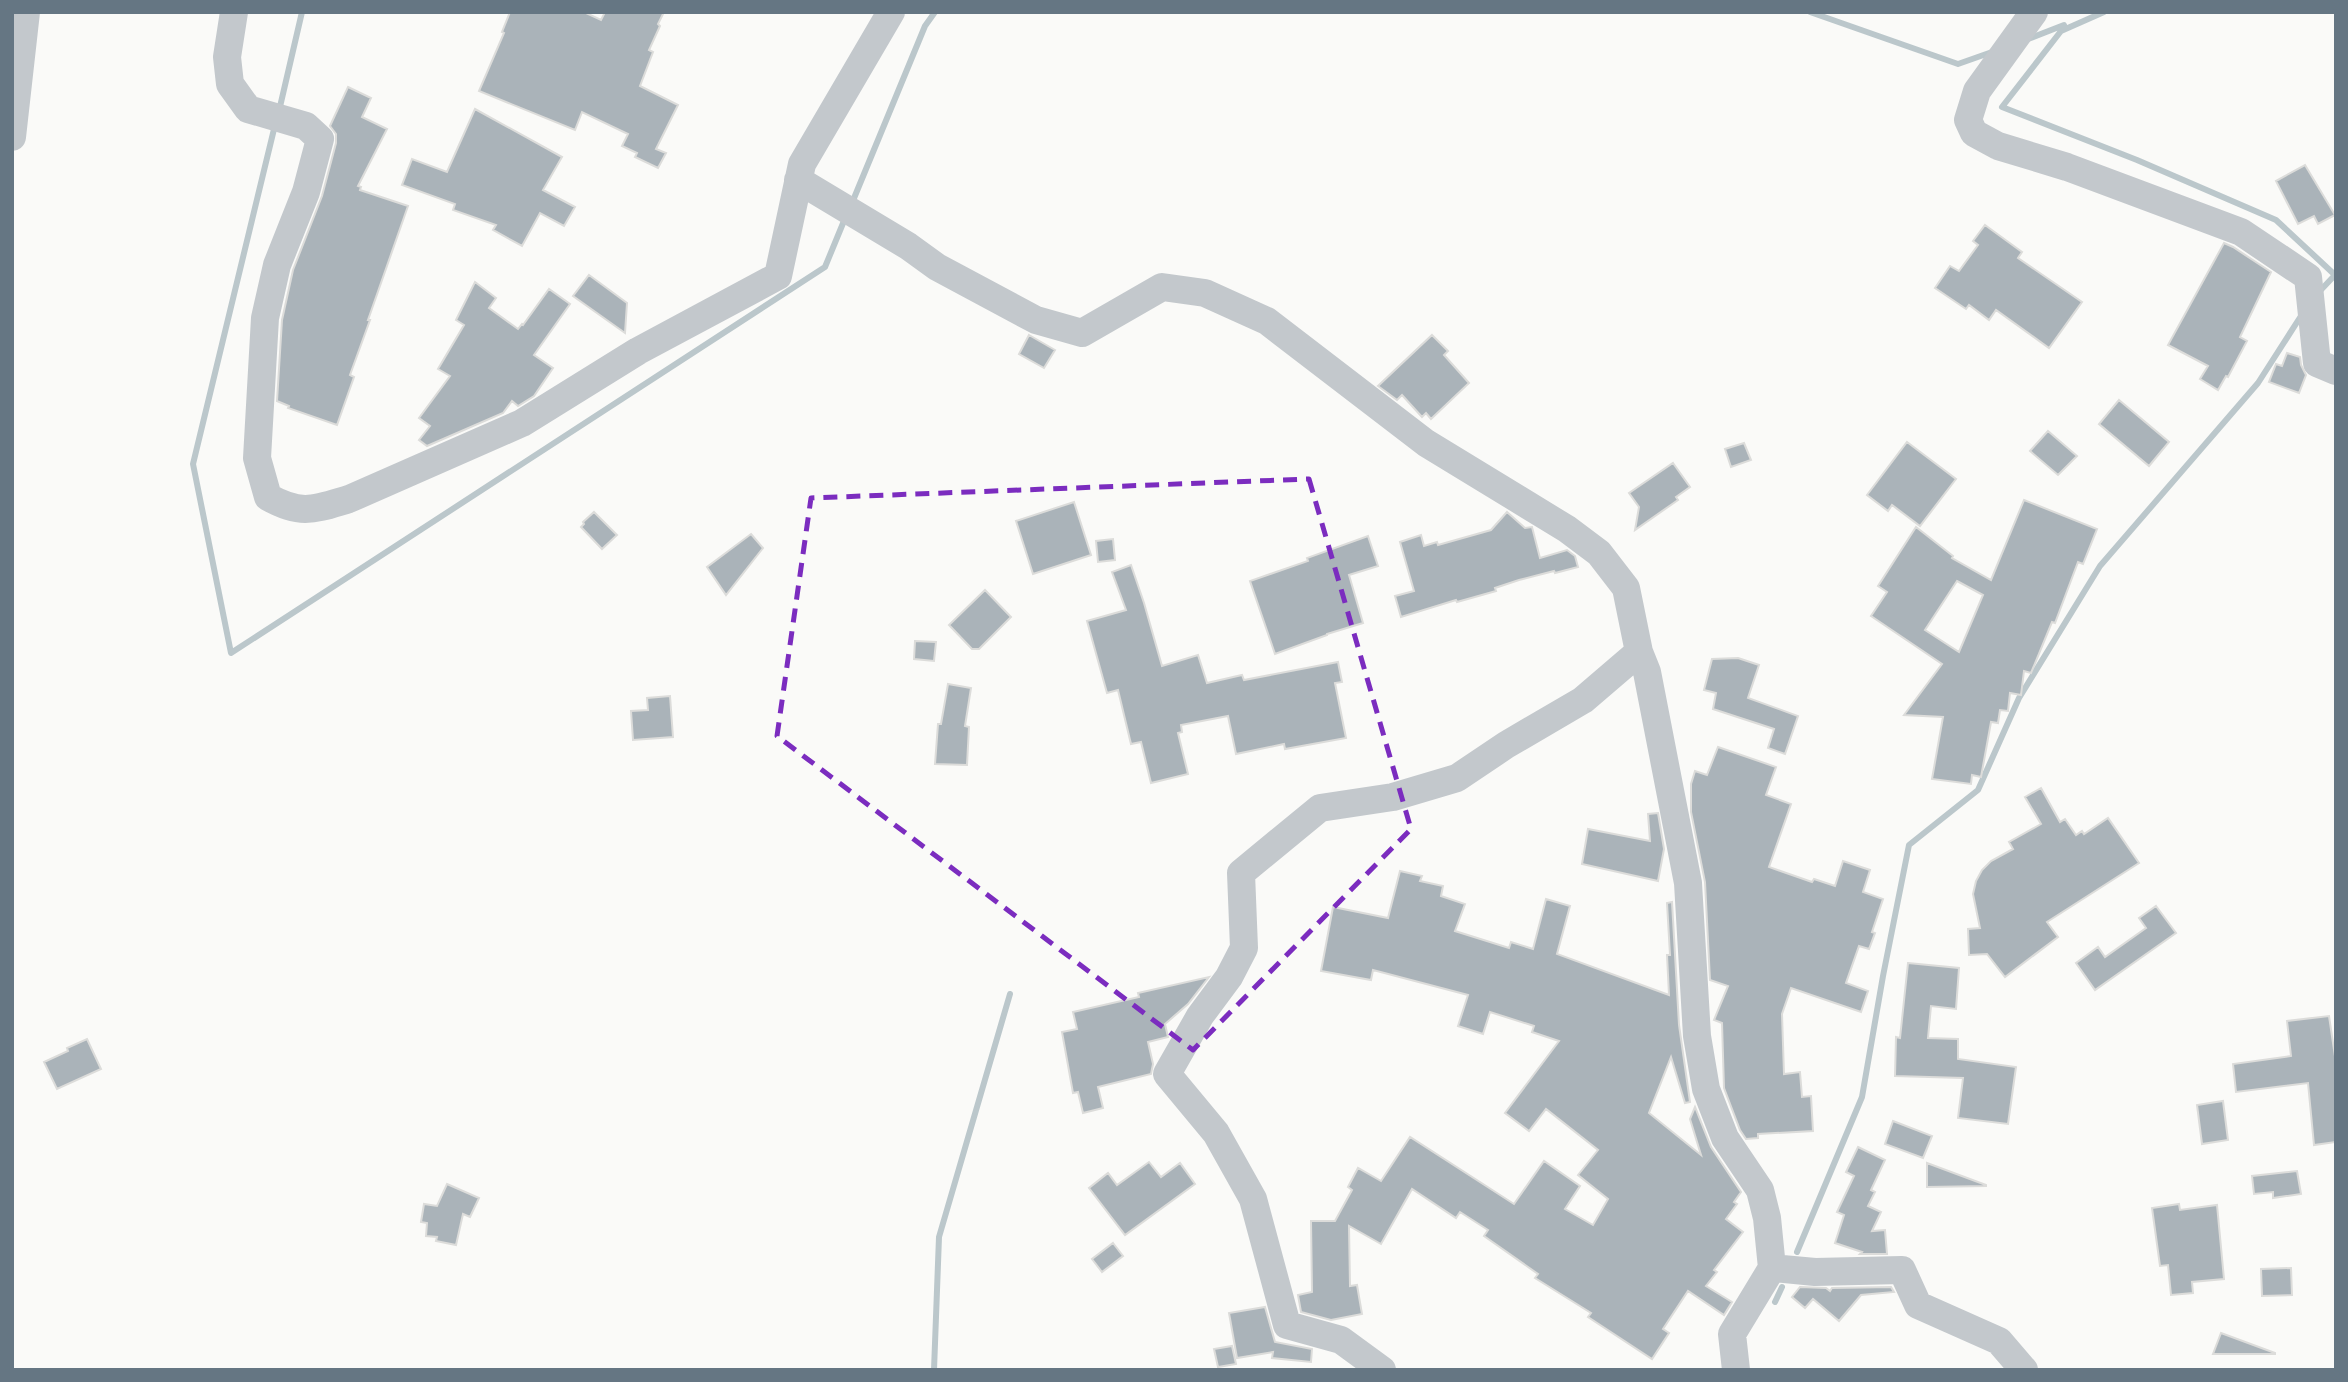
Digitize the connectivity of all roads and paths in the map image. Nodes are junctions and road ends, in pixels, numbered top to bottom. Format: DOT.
graph roads {
  1 [pos="26,12"];
  2 [pos="234,12"];
  3 [pos="891,12"];
  4 [pos="2032,15"];
  5 [pos="12,137"];
  6 [pos="798,180"];
  7 [pos="2322,354"];
  8 [pos="1639,652"];
  9 [pos="1772,1268"];
  10 [pos="1382,1370"];
  11 [pos="1736,1370"];
  12 [pos="2024,1370"];
  1 -- 5 [label="street"];
  2 -- 6 [label="street"];
  3 -- 6 [label="street"];
  4 -- 7 [label="street"];
  6 -- 8 [label="street"];
  8 -- 9 [label="street"];
  8 -- 10 [label="street"];
  9 -- 11 [label="street"];
  9 -- 12 [label="street"];
}
